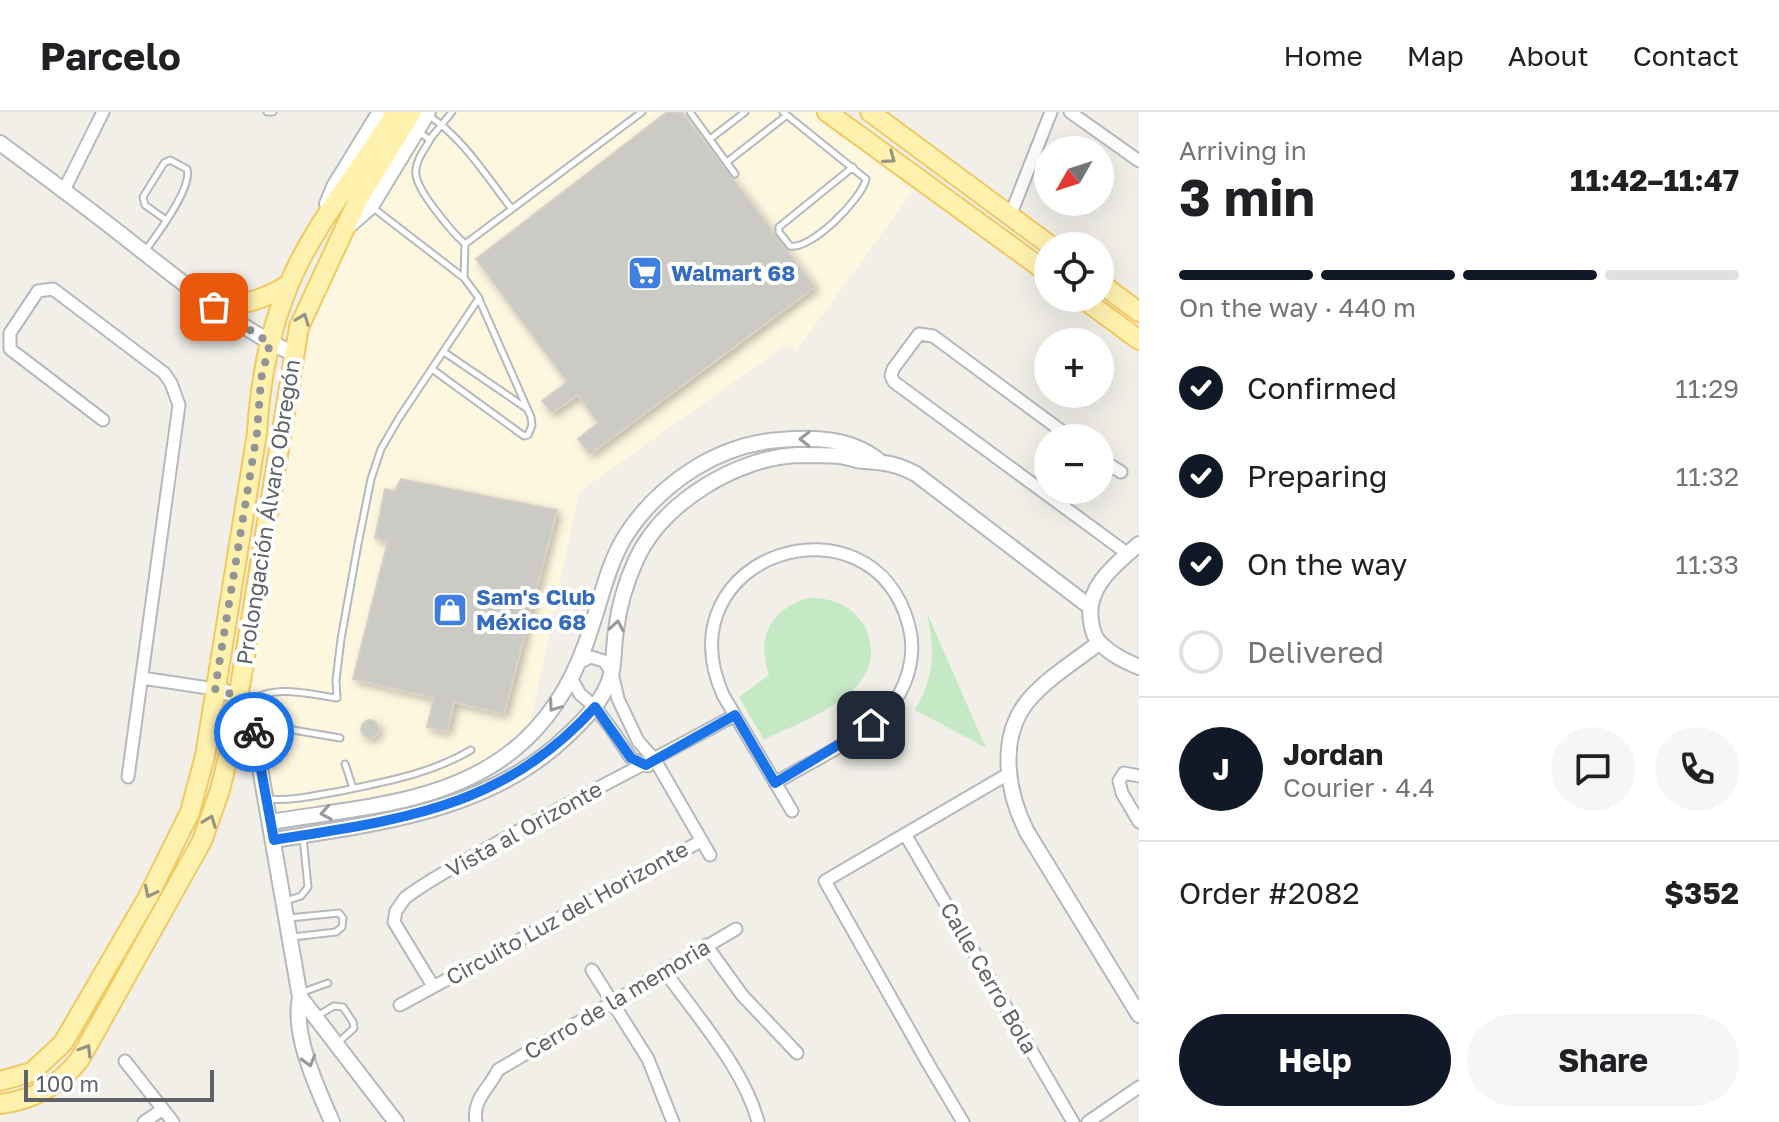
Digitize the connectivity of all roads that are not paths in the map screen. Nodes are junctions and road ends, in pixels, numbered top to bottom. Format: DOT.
graph roads {
  1 [pos="103,112"];
  2 [pos="381,112"];
  3 [pos="396,112"];
  4 [pos="452,112"];
  5 [pos="642,112"];
  6 [pos="745,112"];
  7 [pos="827,112"];
  8 [pos="870,112"];
  9 [pos="1051,112"];
  10 [pos="1070,112"];
  11 [pos="692,113"];
  12 [pos="785,114"];
  13 [pos="422,122"];
  14 [pos="442,125"];
  15 [pos="710,139"];
  16 [pos="0,143"];
  17 [pos="1139,161"];
  18 [pos="727,162"];
  19 [pos="853,167"];
  20 [pos="735,174"];
  21 [pos="64,190"];
  22 [pos="364,202"];
  23 [pos="512,209"];
  24 [pos="1010,216"];
  25 [pos="166,220"];
  26 [pos="321,226"];
  27 [pos="1034,234"];
  28 [pos="465,244"];
  29 [pos="144,252"];
  30 [pos="1034,263"];
  31 [pos="464,278"];
  32 [pos="289,284"];
  33 [pos="1114,293"];
  34 [pos="479,298"];
  35 [pos="214,307"];
  36 [pos="1101,312"];
  37 [pos="1139,312"];
  38 [pos="1139,340"];
  39 [pos="270,343"];
  40 [pos="444,352"];
  41 [pos="294,354"];
  42 [pos="432,369"];
  43 [pos="527,408"];
  44 [pos="103,420"];
  45 [pos="1052,424"];
  46 [pos="878,460"];
  47 [pos="1114,468"];
  48 [pos="1121,472"];
  49 [pos="1034,479"];
  50 [pos="1069,504"];
  51 [pos="1134,549"];
  52 [pos="1090,607"];
  53 [pos="1099,643"];
  54 [pos="578,663"];
  55 [pos="1139,667"];
  56 [pos="612,673"];
  57 [pos="142,678"];
  58 [pos="571,678"];
  59 [pos="215,689"];
  60 [pos="242,700"];
  61 [pos="595,707"];
  62 [pos="735,715"];
  63 [pos="293,730"];
  64 [pos="340,738"];
  65 [pos="471,750"];
  66 [pos="650,762"];
  67 [pos="345,764"];
  68 [pos="1008,774"];
  69 [pos="1139,776"];
  70 [pos="128,777"];
  71 [pos="775,783"];
  72 [pos="353,788"];
  73 [pos="267,799"];
  74 [pos="792,811"];
  75 [pos="271,822"];
  76 [pos="1139,822"];
  77 [pos="905,834"];
  78 [pos="302,835"];
  79 [pos="274,840"];
  80 [pos="701,841"];
  81 [pos="710,855"];
  82 [pos="285,901"];
  83 [pos="288,918"];
  84 [pos="736,929"];
  85 [pos="291,937"];
  86 [pos="706,945"];
  87 [pos="592,970"];
  88 [pos="664,970"];
  89 [pos="328,983"];
  90 [pos="433,986"];
  91 [pos="300,995"];
  92 [pos="612,1001"];
  93 [pos="400,1005"];
  94 [pos="1139,1015"];
  95 [pos="315,1017"];
  96 [pos="335,1045"];
  97 [pos="797,1053"];
  98 [pos="125,1061"];
  99 [pos="0,1081"];
  100 [pos="1139,1087"];
  101 [pos="0,1104"];
  102 [pos="163,1109"];
  103 [pos="476,1121"];
  104 [pos="144,1122"];
  105 [pos="173,1122"];
  106 [pos="332,1122"];
  107 [pos="396,1122"];
  108 [pos="673,1122"];
  109 [pos="758,1122"];
  110 [pos="963,1122"];
  111 [pos="1073,1122"];
  112 [pos="1088,1122"];
  1 -- 21 [label="street"];
  2 -- 26 [label="main road, Prolongación Álvaro Obregón"];
  3 -- 26 [label="main road, Prolongación Álvaro Obregón"];
  4 -- 14 [label="lane"];
  5 -- 23 [label="lane"];
  6 -- 15 [label="lane"];
  7 -- 30 [label="main road, one-way"];
  8 -- 24 [label="main road"];
  9 -- 24 [label="street"];
  10 -- 17 [label="street"];
  11 -- 15 [label="lane"];
  12 -- 18 [label="lane"];
  12 -- 19 [label="lane"];
  13 -- 14 [label="lane"];
  13 -- 14 [label="lane"];
  13 -- 22 [label="main road, Prolongación Álvaro Obregón"];
  13 -- 28 [label="lane"];
  14 -- 23 [label="lane"];
  15 -- 18 [label="lane"];
  16 -- 21 [label="street"];
  18 -- 20 [label="lane"];
  19 -- 19 [label="lane"];
  21 -- 29 [label="street"];
  22 -- 31 [label="lane"];
  41 -- 22 [label="main road, Prolongación Álvaro Obregón, one-way"];
  23 -- 28 [label="lane"];
  24 -- 27 [label="main road"];
  25 -- 25 [label="lane"];
  25 -- 29 [label="lane"];
  26 -- 32 [label="main road, Prolongación Álvaro Obregón"];
  28 -- 31 [label="lane"];
  29 -- 35 [label="street"];
  31 -- 34 [label="lane"];
  32 -- 35 [label="main road"];
  32 -- 39 [label="main road, Prolongación Álvaro Obregón"];
  33 -- 37 [label="main road"];
  34 -- 40 [label="lane"];
  34 -- 43 [label="lane"];
  35 -- 39 [label="street"];
  36 -- 38 [label="main road"];
  39 -- 41 [label="street"];
  39 -- 59 [label="main road, Prolongación Álvaro Obregón"];
  40 -- 42 [label="lane"];
  40 -- 43 [label="lane"];
  41 -- 60 [label="main road, Prolongación Álvaro Obregón"];
  42 -- 43 [label="lane"];
  42 -- 60 [label="lane"];
  44 -- 57 [label="street"];
  45 -- 49 [label="street"];
  46 -- 52 [label="street"];
  46 -- 54 [label="street, one-way"];
  56 -- 46 [label="street, one-way"];
  47 -- 48 [label="street"];
  50 -- 51 [label="street"];
  51 -- 52 [label="street"];
  52 -- 53 [label="street"];
  53 -- 55 [label="street"];
  53 -- 68 [label="street"];
  54 -- 56 [label="street"];
  54 -- 58 [label="street"];
  56 -- 61 [label="street"];
  56 -- 66 [label="street"];
  57 -- 59 [label="street"];
  57 -- 70 [label="street"];
  58 -- 61 [label="street"];
  58 -- 75 [label="street, one-way"];
  59 -- 60 [label="street"];
  59 -- 99 [label="main road, Prolongación Álvaro Obregón, one-way"];
  60 -- 73 [label="street"];
  101 -- 60 [label="main road, Prolongación Álvaro Obregón, one-way"];
  61 -- 66 [label="street"];
  61 -- 78 [label="street"];
  62 -- 66 [label="street, Vista al Orizonte"];
  62 -- 71 [label="street"];
  62 -- 71 [label="street"];
  63 -- 64 [label="lane"];
  65 -- 72 [label="lane"];
  66 -- 80 [label="street, Circuito Luz del Horizonte"];
  66 -- 90 [label="street, Vista al Orizonte"];
  67 -- 72 [label="lane"];
  68 -- 77 [label="street"];
  68 -- 94 [label="street"];
  69 -- 76 [label="street"];
  71 -- 74 [label="street"];
  72 -- 73 [label="lane"];
  73 -- 75 [label="street"];
  75 -- 79 [label="street"];
  77 -- 110 [label="street"];
  77 -- 111 [label="street, Calle Cerro Bola"];
  78 -- 79 [label="street"];
  78 -- 82 [label="lane"];
  79 -- 82 [label="street"];
  80 -- 81 [label="street, Circuito Luz del Horizonte"];
  80 -- 90 [label="street, Circuito Luz del Horizonte"];
  82 -- 83 [label="street"];
  83 -- 85 [label="street"];
  83 -- 85 [label="lane"];
  84 -- 86 [label="street, Cerro de la memoria"];
  85 -- 91 [label="street"];
  86 -- 88 [label="street, Cerro de la memoria"];
  86 -- 97 [label="street"];
  87 -- 92 [label="street"];
  88 -- 92 [label="street, Cerro de la memoria"];
  88 -- 109 [label="street"];
  89 -- 91 [label="lane"];
  90 -- 93 [label="street, Circuito Luz del Horizonte"];
  91 -- 95 [label="street"];
  91 -- 106 [label="street, one-way"];
  92 -- 103 [label="street, Cerro de la memoria"];
  92 -- 108 [label="street"];
  95 -- 96 [label="street"];
  95 -- 96 [label="lane"];
  96 -- 107 [label="street"];
  98 -- 102 [label="street"];
  100 -- 112 [label="street"];
  102 -- 104 [label="street"];
  102 -- 105 [label="street"];
}
